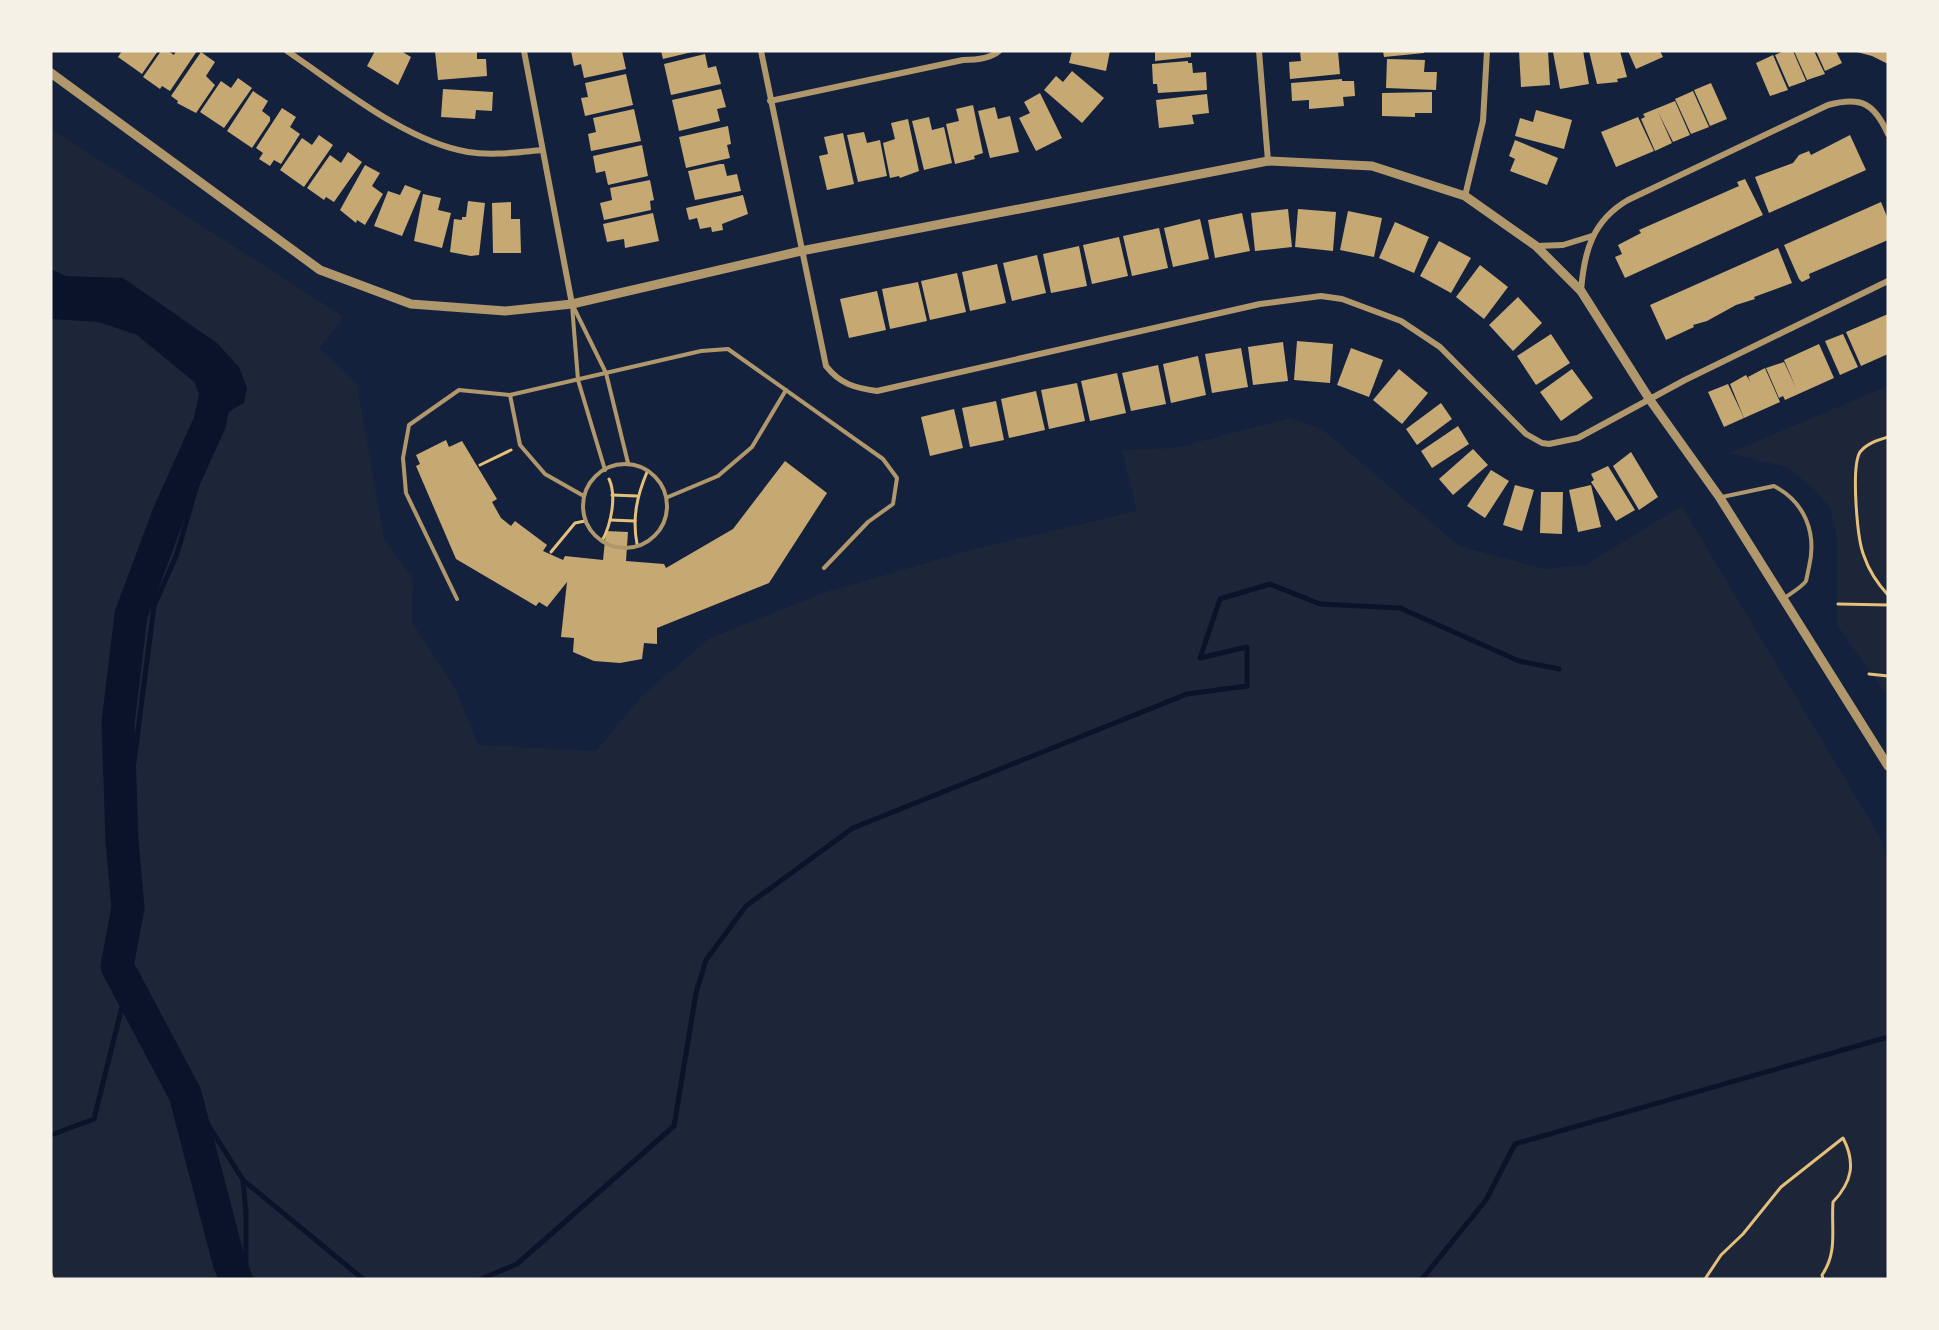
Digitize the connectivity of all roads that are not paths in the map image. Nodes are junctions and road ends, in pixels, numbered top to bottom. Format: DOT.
graph roads {
  1 [pos="287,51"];
  2 [pos="524,51"];
  3 [pos="761,51"];
  4 [pos="999,51"];
  5 [pos="1259,51"];
  6 [pos="1487,51"];
  7 [pos="51,73"];
  8 [pos="770,101"];
  9 [pos="1888,134"];
  10 [pos="542,150"];
  11 [pos="1268,161"];
  12 [pos="1465,196"];
  13 [pos="1592,236"];
  14 [pos="1536,246"];
  15 [pos="801,251"];
  16 [pos="1888,281"];
  17 [pos="1581,291"];
  18 [pos="572,304"];
  19 [pos="606,373"];
  20 [pos="578,380"];
  21 [pos="786,390"];
  22 [pos="510,395"];
  23 [pos="1650,400"];
  24 [pos="628,463"];
  25 [pos="605,470"];
  26 [pos="582,495"];
  27 [pos="668,497"];
  28 [pos="1720,498"];
  29 [pos="824,568"];
  30 [pos="1783,599"];
  31 [pos="457,600"];
  32 [pos="1888,766"];
  1 -- 10 [label="street"];
  2 -- 10 [label="street"];
  3 -- 8 [label="street"];
  4 -- 8 [label="street"];
  5 -- 11 [label="street"];
  6 -- 12 [label="street"];
  7 -- 18 [label="street"];
  8 -- 15 [label="street"];
  9 -- 13 [label="street"];
  10 -- 18 [label="street"];
  11 -- 12 [label="street"];
  11 -- 15 [label="street"];
  12 -- 14 [label="street"];
  13 -- 14 [label="street"];
  13 -- 17 [label="street"];
  14 -- 17 [label="street"];
  15 -- 18 [label="street"];
  15 -- 23 [label="street"];
  16 -- 23 [label="street"];
  17 -- 23 [label="street"];
  18 -- 19 [label="lane"];
  18 -- 20 [label="lane"];
  19 -- 20 [label="lane"];
  19 -- 21 [label="lane"];
  19 -- 24 [label="lane"];
  20 -- 22 [label="lane"];
  20 -- 25 [label="lane"];
  21 -- 27 [label="lane"];
  21 -- 29 [label="lane"];
  22 -- 26 [label="lane"];
  22 -- 31 [label="lane"];
  23 -- 28 [label="street"];
  24 -- 25 [label="lane"];
  24 -- 27 [label="lane"];
  25 -- 26 [label="lane"];
  26 -- 27 [label="lane"];
  28 -- 30 [label="street"];
  28 -- 30 [label="lane"];
  30 -- 32 [label="street"];
}
